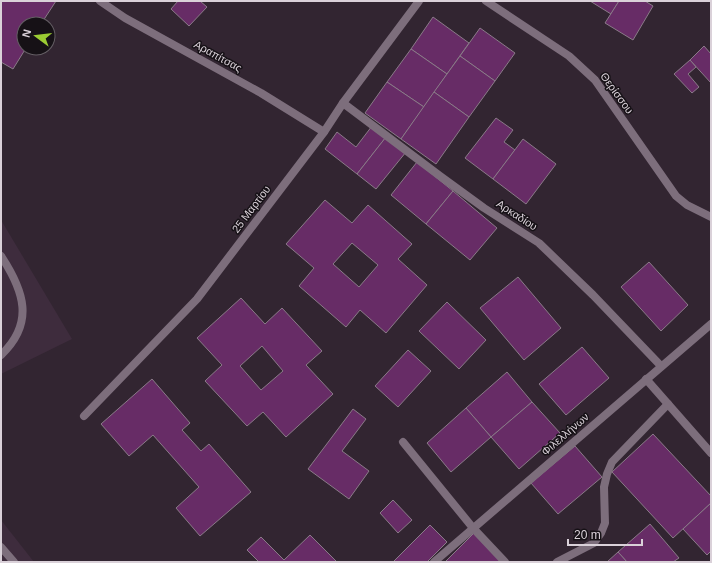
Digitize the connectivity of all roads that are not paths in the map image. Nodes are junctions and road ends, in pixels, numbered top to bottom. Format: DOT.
graph roads {
  1 [pos="100,1"];
  2 [pos="419,1"];
  3 [pos="486,1"];
  4 [pos="343,103"];
  5 [pos="324,132"];
  6 [pos="711,217"];
  7 [pos="1,256"];
  8 [pos="711,324"];
  9 [pos="1,355"];
  10 [pos="661,366"];
  11 [pos="646,379"];
  12 [pos="668,404"];
  13 [pos="84,416"];
  14 [pos="403,442"];
  15 [pos="711,453"];
  16 [pos="473,528"];
  17 [pos="1,546"];
  18 [pos="14,562"];
  19 [pos="434,562"];
  20 [pos="505,562"];
  21 [pos="557,562"];
  1 -- 5 [label="street, Αραπίτσας"];
  2 -- 4 [label="street, 25 Μαρτίου"];
  3 -- 6 [label="street, Θερίσσου"];
  4 -- 5 [label="street, 25 Μαρτίου"];
  4 -- 10 [label="street, Αρκαδίου"];
  5 -- 13 [label="street, 25 Μαρτίου"];
  7 -- 9 [label="street"];
  8 -- 10 [label="street, Φιλελλήνων"];
  10 -- 11 [label="street, Φιλελλήνων"];
  11 -- 12 [label="street"];
  11 -- 16 [label="street, Φιλελλήνων"];
  12 -- 15 [label="street"];
  12 -- 21 [label="street"];
  14 -- 16 [label="street"];
  16 -- 19 [label="street, Φιλελλήνων"];
  16 -- 20 [label="street"];
  17 -- 18 [label="street"];
}
